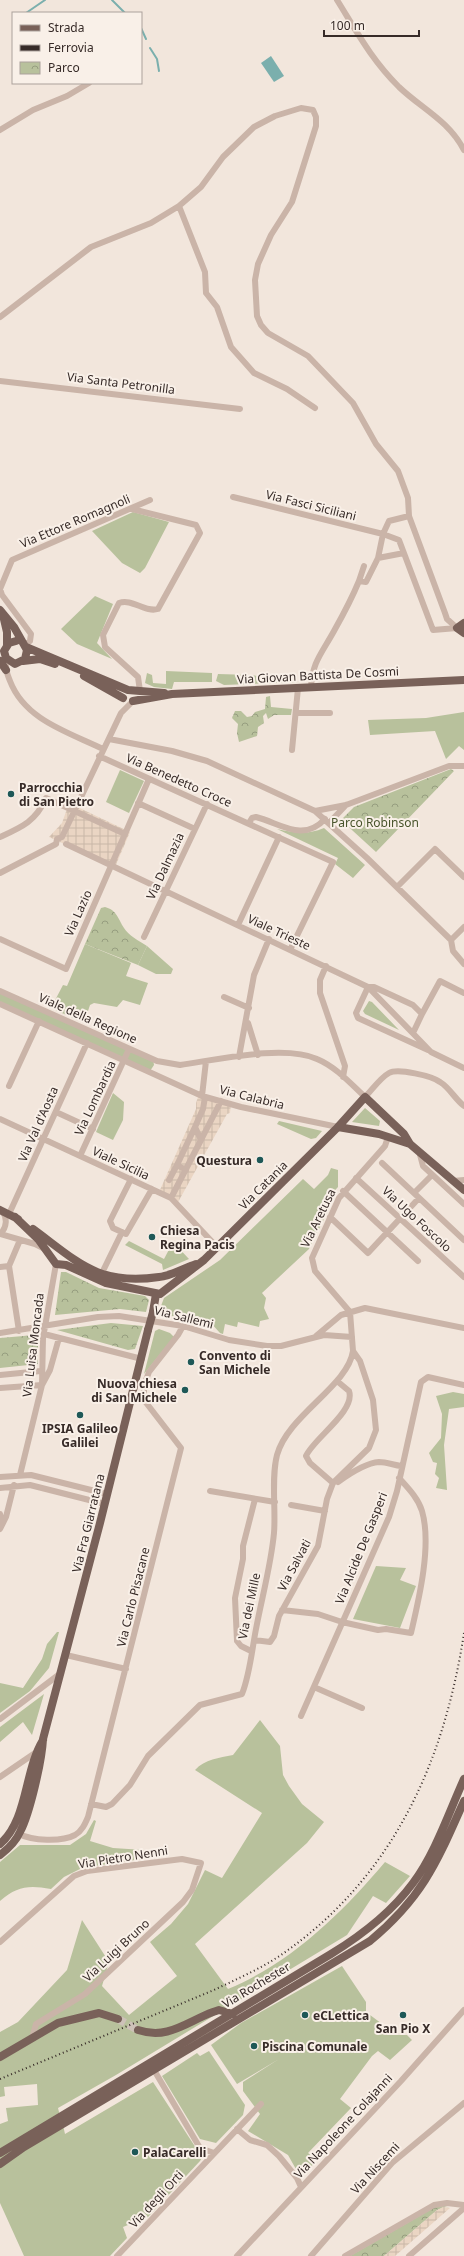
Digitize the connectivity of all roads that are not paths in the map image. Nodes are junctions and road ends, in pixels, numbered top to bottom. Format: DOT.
graph roads {
  1 [pos="337,0"];
  2 [pos="87,84"];
  3 [pos="0,130"];
  4 [pos="464,150"];
  5 [pos="179,206"];
  6 [pos="0,317"];
  7 [pos="0,381"];
  8 [pos="315,408"];
  9 [pos="240,409"];
  10 [pos="233,497"];
  11 [pos="150,500"];
  12 [pos="132,509"];
  13 [pos="409,516"];
  14 [pos="383,534"];
  15 [pos="404,553"];
  16 [pos="378,558"];
  17 [pos="364,566"];
  18 [pos="359,581"];
  19 [pos="2,612"];
  20 [pos="460,626"];
  21 [pos="464,633"];
  22 [pos="13,641"];
  23 [pos="3,657"];
  24 [pos="23,661"];
  25 [pos="6,670"];
  26 [pos="464,680"];
  27 [pos="298,688"];
  28 [pos="311,688"];
  29 [pos="133,690"];
  30 [pos="172,694"];
  31 [pos="123,698"];
  32 [pos="132,701"];
  33 [pos="296,713"];
  34 [pos="330,714"];
  35 [pos="109,739"];
  36 [pos="103,749"];
  37 [pos="292,750"];
  38 [pos="100,756"];
  39 [pos="464,766"];
  40 [pos="149,779"];
  41 [pos="138,803"];
  42 [pos="207,804"];
  43 [pos="346,805"];
  44 [pos="73,808"];
  45 [pos="315,811"];
  46 [pos="327,821"];
  47 [pos="249,823"];
  48 [pos="195,829"];
  49 [pos="126,832"];
  50 [pos="0,837"];
  51 [pos="62,837"];
  52 [pos="279,837"];
  53 [pos="56,844"];
  54 [pos="66,844"];
  55 [pos="111,866"];
  56 [pos="0,873"];
  57 [pos="464,877"];
  58 [pos="396,887"];
  59 [pos="166,891"];
  60 [pos="238,925"];
  61 [pos="464,926"];
  62 [pos="144,937"];
  63 [pos="0,939"];
  64 [pos="269,939"];
  65 [pos="451,940"];
  66 [pos="290,950"];
  67 [pos="464,964"];
  68 [pos="326,966"];
  69 [pos="368,987"];
  70 [pos="0,990"];
  71 [pos="464,993"];
  72 [pos="224,997"];
  73 [pos="0,1004"];
  74 [pos="248,1008"];
  75 [pos="422,1014"];
  76 [pos="39,1021"];
  77 [pos="247,1021"];
  78 [pos="413,1033"];
  79 [pos="87,1043"];
  80 [pos="129,1049"];
  81 [pos="431,1052"];
  82 [pos="258,1055"];
  83 [pos="239,1057"];
  84 [pos="153,1059"];
  85 [pos="125,1060"];
  86 [pos="206,1061"];
  87 [pos="168,1064"];
  88 [pos="464,1068"];
  89 [pos="150,1071"];
  90 [pos="163,1077"];
  91 [pos="343,1077"];
  92 [pos="9,1086"];
  93 [pos="204,1096"];
  94 [pos="365,1097"];
  95 [pos="221,1102"];
  96 [pos="464,1106"];
  97 [pos="56,1112"];
  98 [pos="0,1120"];
  99 [pos="389,1120"];
  100 [pos="195,1127"];
  101 [pos="338,1127"];
  102 [pos="93,1129"];
  103 [pos="380,1134"];
  104 [pos="388,1137"];
  105 [pos="44,1139"];
  106 [pos="201,1140"];
  107 [pos="410,1144"];
  108 [pos="419,1151"];
  109 [pos="80,1156"];
  110 [pos="382,1163"];
  111 [pos="177,1165"];
  112 [pos="186,1170"];
  113 [pos="432,1175"];
  114 [pos="356,1178"];
  115 [pos="131,1179"];
  116 [pos="169,1180"];
  117 [pos="464,1180"];
  118 [pos="453,1181"];
  119 [pos="152,1189"];
  120 [pos="464,1190"];
  121 [pos="344,1191"];
  122 [pos="417,1196"];
  123 [pos="171,1198"];
  124 [pos="464,1204"];
  125 [pos="6,1213"];
  126 [pos="330,1217"];
  127 [pos="400,1218"];
  128 [pos="464,1230"];
  129 [pos="122,1232"];
  130 [pos="388,1233"];
  131 [pos="0,1234"];
  132 [pos="462,1238"];
  133 [pos="20,1240"];
  134 [pos="217,1248"];
  135 [pos="46,1250"];
  136 [pos="64,1253"];
  137 [pos="204,1260"];
  138 [pos="418,1261"];
  139 [pos="57,1262"];
  140 [pos="9,1266"];
  141 [pos="0,1267"];
  142 [pos="101,1275"];
  143 [pos="156,1278"];
  144 [pos="464,1278"];
  145 [pos="164,1291"];
  146 [pos="154,1293"];
  147 [pos="350,1312"];
  148 [pos="335,1320"];
  149 [pos="182,1326"];
  150 [pos="45,1327"];
  151 [pos="464,1328"];
  152 [pos="19,1331"];
  153 [pos="0,1333"];
  154 [pos="44,1334"];
  155 [pos="338,1335"];
  156 [pos="316,1336"];
  157 [pos="352,1337"];
  158 [pos="59,1338"];
  159 [pos="353,1351"];
  160 [pos="142,1359"];
  161 [pos="41,1372"];
  162 [pos="0,1375"];
  163 [pos="337,1381"];
  164 [pos="42,1384"];
  165 [pos="464,1385"];
  166 [pos="0,1388"];
  167 [pos="401,1466"];
  168 [pos="20,1475"];
  169 [pos="0,1477"];
  170 [pos="399,1478"];
  171 [pos="333,1483"];
  172 [pos="14,1485"];
  173 [pos="0,1488"];
  174 [pos="210,1491"];
  175 [pos="108,1494"];
  176 [pos="255,1499"];
  177 [pos="275,1502"];
  178 [pos="105,1504"];
  179 [pos="291,1505"];
  180 [pos="325,1511"];
  181 [pos="0,1514"];
  182 [pos="2,1523"];
  183 [pos="0,1530"];
  184 [pos="282,1610"];
  185 [pos="342,1622"];
  186 [pos="254,1640"];
  187 [pos="252,1651"];
  188 [pos="66,1655"];
  189 [pos="126,1669"];
  190 [pos="62,1672"];
  191 [pos="314,1687"];
  192 [pos="362,1708"];
  193 [pos="301,1716"];
  194 [pos="0,1719"];
  195 [pos="43,1739"];
  196 [pos="35,1753"];
  197 [pos="0,1777"];
  198 [pos="464,1779"];
  199 [pos="464,1801"];
  200 [pos="91,1804"];
  201 [pos="19,1834"];
  202 [pos="0,1844"];
  203 [pos="0,1855"];
  204 [pos="201,1863"];
  205 [pos="0,1942"];
  206 [pos="464,2010"];
  207 [pos="232,2013"];
  208 [pos="118,2019"];
  209 [pos="237,2020"];
  210 [pos="138,2030"];
  211 [pos="32,2038"];
  212 [pos="0,2057"];
  213 [pos="154,2070"];
  214 [pos="464,2103"];
  215 [pos="261,2104"];
  216 [pos="236,2129"];
  217 [pos="0,2153"];
  218 [pos="214,2153"];
  219 [pos="0,2164"];
  220 [pos="301,2187"];
  221 [pos="464,2205"];
  222 [pos="464,2208"];
  223 [pos="118,2256"];
  224 [pos="236,2256"];
  225 [pos="311,2256"];
  226 [pos="345,2256"];
  227 [pos="409,2256"];
  1 -- 4 [label="street"];
  2 -- 3 [label="street"];
  5 -- 6 [label="street"];
  5 -- 8 [label="street"];
  5 -- 13 [label="street"];
  7 -- 9 [label="street, Via Santa Petronilla"];
  10 -- 14 [label="street, Via Fasci Siciliani"];
  11 -- 12 [label="street, Via Ettore Romagnoli"];
  12 -- 22 [label="street, Via Ettore Romagnoli"];
  12 -- 29 [label="street"];
  13 -- 14 [label="street"];
  13 -- 20 [label="street"];
  14 -- 15 [label="street, Via Fasci Siciliani"];
  14 -- 16 [label="street"];
  15 -- 16 [label="street"];
  15 -- 20 [label="street, Via Fasci Siciliani"];
  16 -- 18 [label="street"];
  17 -- 18 [label="street"];
  18 -- 28 [label="street"];
  19 -- 22 [label="main road"];
  19 -- 22 [label="main road"];
  20 -- 21 [label="main road"];
  22 -- 23 [label="main road"];
  22 -- 24 [label="main road"];
  22 -- 29 [label="main road"];
  23 -- 24 [label="main road"];
  23 -- 25 [label="main road"];
  24 -- 31 [label="main road"];
  25 -- 36 [label="street"];
  26 -- 28 [label="main road, Via Giovan Battista De Cosmi"];
  27 -- 28 [label="main road, Via Giovan Battista De Cosmi"];
  27 -- 30 [label="main road, Via Giovan Battista De Cosmi"];
  27 -- 33 [label="street"];
  29 -- 30 [label="main road"];
  29 -- 31 [label="main road"];
  29 -- 32 [label="main road"];
  30 -- 32 [label="main road"];
  31 -- 32 [label="main road"];
  32 -- 35 [label="street"];
  33 -- 34 [label="street"];
  33 -- 37 [label="street"];
  35 -- 36 [label="street"];
  35 -- 45 [label="street"];
  36 -- 38 [label="street"];
  38 -- 40 [label="street, Via Benedetto Croce"];
  38 -- 44 [label="street"];
  39 -- 43 [label="street"];
  40 -- 41 [label="street, Via Lazio"];
  40 -- 42 [label="street, Via Benedetto Croce"];
  41 -- 48 [label="street"];
  41 -- 49 [label="street, Via Lazio"];
  42 -- 47 [label="street, Via Benedetto Croce"];
  42 -- 48 [label="street, Via Dalmazia"];
  43 -- 45 [label="street"];
  43 -- 46 [label="street"];
  44 -- 49 [label="street"];
  44 -- 50 [label="street"];
  44 -- 51 [label="street"];
  45 -- 46 [label="street"];
  46 -- 47 [label="street"];
  46 -- 58 [label="street"];
  47 -- 52 [label="street, Via Benedetto Croce"];
  48 -- 59 [label="street, Via Dalmazia"];
  49 -- 55 [label="street, Via Lazio"];
  51 -- 53 [label="street"];
  51 -- 54 [label="street"];
  52 -- 60 [label="street"];
  52 -- 66 [label="street, Via Benedetto Croce"];
  53 -- 54 [label="street"];
  53 -- 56 [label="street"];
  54 -- 55 [label="street, Viale Trieste"];
  55 -- 59 [label="street, Viale Trieste"];
  55 -- 63 [label="street, Via Lazio"];
  57 -- 58 [label="street"];
  58 -- 65 [label="street"];
  59 -- 60 [label="street, Viale Trieste"];
  59 -- 62 [label="street, Via Dalmazia"];
  60 -- 64 [label="street, Viale Trieste"];
  61 -- 65 [label="street"];
  64 -- 66 [label="street, Viale Trieste"];
  64 -- 74 [label="street"];
  65 -- 67 [label="street"];
  66 -- 68 [label="street, Viale Trieste"];
  68 -- 69 [label="street, Viale Trieste"];
  68 -- 91 [label="street"];
  69 -- 75 [label="street"];
  69 -- 78 [label="street, Viale Trieste"];
  69 -- 81 [label="street"];
  70 -- 80 [label="street, Viale della Regione"];
  71 -- 75 [label="street"];
  72 -- 74 [label="street"];
  73 -- 76 [label="street, Viale della Regione"];
  74 -- 77 [label="street"];
  75 -- 78 [label="street"];
  76 -- 79 [label="street, Viale della Regione"];
  76 -- 92 [label="street"];
  77 -- 82 [label="street"];
  77 -- 83 [label="street"];
  78 -- 81 [label="street, Viale Trieste"];
  79 -- 85 [label="street, Viale della Regione"];
  79 -- 97 [label="street, Via Val d'Aosta"];
  80 -- 84 [label="street, Viale della Regione"];
  80 -- 85 [label="street, Via Lombardia"];
  81 -- 88 [label="street, Viale Trieste"];
  82 -- 83 [label="street, Viale della Regione"];
  82 -- 91 [label="street, Viale della Regione"];
  83 -- 86 [label="street, Viale della Regione"];
  84 -- 87 [label="street, Viale della Regione"];
  84 -- 89 [label="street"];
  85 -- 89 [label="street, Viale della Regione"];
  85 -- 102 [label="street, Via Lombardia"];
  86 -- 87 [label="street, Viale della Regione"];
  86 -- 93 [label="street"];
  87 -- 90 [label="street"];
  89 -- 90 [label="street, Viale della Regione"];
  90 -- 93 [label="street, Via Calabria"];
  91 -- 94 [label="street, Viale della Regione"];
  93 -- 95 [label="street, Via Calabria"];
  93 -- 100 [label="street"];
  94 -- 96 [label="street"];
  94 -- 99 [label="main road"];
  94 -- 101 [label="main road, Via Catania"];
  95 -- 101 [label="street, Via Calabria"];
  95 -- 106 [label="street"];
  97 -- 102 [label="street"];
  97 -- 105 [label="street, Via Val d'Aosta"];
  98 -- 105 [label="street, Viale Sicilia"];
  99 -- 103 [label="main road"];
  99 -- 107 [label="main road"];
  100 -- 106 [label="street"];
  100 -- 111 [label="street"];
  101 -- 103 [label="main road"];
  101 -- 134 [label="main road, Via Catania"];
  102 -- 109 [label="street, Via Lombardia"];
  103 -- 104 [label="main road"];
  104 -- 107 [label="main road"];
  104 -- 114 [label="street, Via Aretusa"];
  105 -- 109 [label="street, Viale Sicilia"];
  105 -- 125 [label="street, Via Val d'Aosta"];
  106 -- 112 [label="street"];
  107 -- 108 [label="main road"];
  108 -- 113 [label="street"];
  108 -- 118 [label="main road"];
  109 -- 115 [label="street, Viale Sicilia"];
  110 -- 122 [label="street"];
  111 -- 112 [label="street"];
  111 -- 116 [label="street"];
  112 -- 123 [label="street"];
  113 -- 122 [label="street"];
  113 -- 124 [label="street"];
  114 -- 121 [label="street, Via Aretusa"];
  114 -- 127 [label="street, Via Ugo Foscolo"];
  115 -- 119 [label="street, Viale Sicilia"];
  115 -- 129 [label="street"];
  117 -- 118 [label="street"];
  118 -- 120 [label="main road"];
  119 -- 123 [label="street, Viale Sicilia"];
  119 -- 129 [label="street"];
  121 -- 126 [label="street, Via Aretusa"];
  121 -- 130 [label="street"];
  122 -- 127 [label="street"];
  122 -- 132 [label="street"];
  123 -- 134 [label="street, Viale Sicilia"];
  125 -- 131 [label="street"];
  125 -- 135 [label="main road"];
  125 -- 136 [label="main road"];
  126 -- 130 [label="street"];
  126 -- 147 [label="street, Via Aretusa"];
  127 -- 130 [label="street"];
  127 -- 144 [label="street, Via Ugo Foscolo"];
  128 -- 132 [label="street"];
  129 -- 142 [label="street"];
  130 -- 138 [label="street"];
  131 -- 133 [label="street"];
  133 -- 135 [label="street"];
  133 -- 140 [label="street"];
  134 -- 137 [label="main road, Via Catania"];
  135 -- 139 [label="main road"];
  136 -- 139 [label="main road"];
  136 -- 139 [label="main road"];
  136 -- 142 [label="main road"];
  137 -- 143 [label="main road"];
  137 -- 145 [label="main road, Via Catania"];
  139 -- 146 [label="main road"];
  139 -- 150 [label="street, Via Luisa Moncada"];
  140 -- 141 [label="street"];
  140 -- 152 [label="street"];
  142 -- 143 [label="main road"];
  143 -- 145 [label="main road"];
  143 -- 146 [label="main road, Via Fra Giarratana"];
  145 -- 146 [label="main road, Via Catania"];
  146 -- 160 [label="main road, Via Fra Giarratana, bridge"];
  147 -- 148 [label="street, Via Sallemi"];
  147 -- 151 [label="street, Via Sallemi"];
  147 -- 157 [label="street, Via Salvati"];
  148 -- 155 [label="street"];
  148 -- 156 [label="street, Via Sallemi"];
  149 -- 150 [label="street, Via Sallemi"];
  149 -- 156 [label="street, Via Sallemi"];
  149 -- 189 [label="street, Via Carlo Pisacane"];
  150 -- 152 [label="street, Via Sallemi"];
  150 -- 154 [label="street, Via Luisa Moncada"];
  152 -- 153 [label="street, Via Sallemi"];
  154 -- 158 [label="street"];
  154 -- 161 [label="street, Via Luisa Moncada"];
  155 -- 156 [label="street, Via Sallemi"];
  155 -- 157 [label="street, Via Sallemi"];
  157 -- 159 [label="street, Via Salvati"];
  158 -- 160 [label="street"];
  158 -- 164 [label="street"];
  159 -- 163 [label="street, Via dei Mille"];
  159 -- 171 [label="street, Via Salvati"];
  160 -- 175 [label="main road, Via Fra Giarratana"];
  161 -- 162 [label="street"];
  161 -- 164 [label="street, Via Luisa Moncada"];
  163 -- 171 [label="street"];
  163 -- 177 [label="street, Via dei Mille"];
  164 -- 166 [label="street"];
  164 -- 168 [label="street, Via Luisa Moncada"];
  165 -- 167 [label="street, Via Alcide De Gasperi"];
  167 -- 170 [label="street, Via Alcide De Gasperi"];
  167 -- 171 [label="street"];
  168 -- 169 [label="street"];
  168 -- 175 [label="street"];
  170 -- 185 [label="street, Via Alcide De Gasperi"];
  170 -- 185 [label="street, Via Alcide De Gasperi"];
  171 -- 180 [label="street, Via Salvati"];
  172 -- 173 [label="street"];
  172 -- 178 [label="street"];
  172 -- 182 [label="street"];
  174 -- 176 [label="street"];
  175 -- 178 [label="main road, Via Fra Giarratana"];
  176 -- 177 [label="street"];
  176 -- 187 [label="street"];
  177 -- 186 [label="street, Via dei Mille"];
  178 -- 188 [label="main road, Via Fra Giarratana"];
  179 -- 180 [label="street"];
  180 -- 184 [label="street, Via Salvati"];
  181 -- 182 [label="street"];
  182 -- 183 [label="street"];
  184 -- 185 [label="street, Via Salvati"];
  184 -- 186 [label="street, Via Salvati"];
  185 -- 191 [label="street, Via Alcide De Gasperi"];
  186 -- 187 [label="street, Via dei Mille"];
  187 -- 200 [label="street, Via dei Mille"];
  188 -- 189 [label="street"];
  188 -- 190 [label="main road, Via Fra Giarratana"];
  189 -- 200 [label="street, Via Carlo Pisacane"];
  190 -- 194 [label="street"];
  190 -- 195 [label="main road, Via Fra Giarratana"];
  191 -- 192 [label="street"];
  191 -- 193 [label="street, Via Alcide De Gasperi"];
  195 -- 196 [label="main road, Via Fra Giarratana"];
  195 -- 201 [label="main road, Via Fra Giarratana"];
  196 -- 197 [label="street"];
  196 -- 202 [label="main road, Via Fra Giarratana"];
  198 -- 207 [label="main road, Via Rochester"];
  199 -- 209 [label="main road, Via Rochester"];
  200 -- 201 [label="street, Via Carlo Pisacane"];
  201 -- 203 [label="main road, Via Fra Giarratana"];
  204 -- 205 [label="street, Via Pietro Nenni"];
  204 -- 211 [label="street, Via Luigi Bruno"];
  206 -- 220 [label="street, Via Napoleone Colajanni"];
  207 -- 209 [label="main road"];
  207 -- 210 [label="main road"];
  207 -- 217 [label="main road, Via Rochester"];
  208 -- 211 [label="main road"];
  209 -- 213 [label="main road, Via Rochester"];
  211 -- 212 [label="main road"];
  213 -- 218 [label="street"];
  213 -- 219 [label="main road, Via Rochester"];
  214 -- 225 [label="street, Via Niscemi"];
  215 -- 216 [label="street, Via degli Orti"];
  216 -- 218 [label="street, Via degli Orti"];
  216 -- 220 [label="street"];
  218 -- 223 [label="street, Via degli Orti"];
  220 -- 224 [label="street, Via Napoleone Colajanni"];
  221 -- 226 [label="street"];
  222 -- 227 [label="street"];
}
